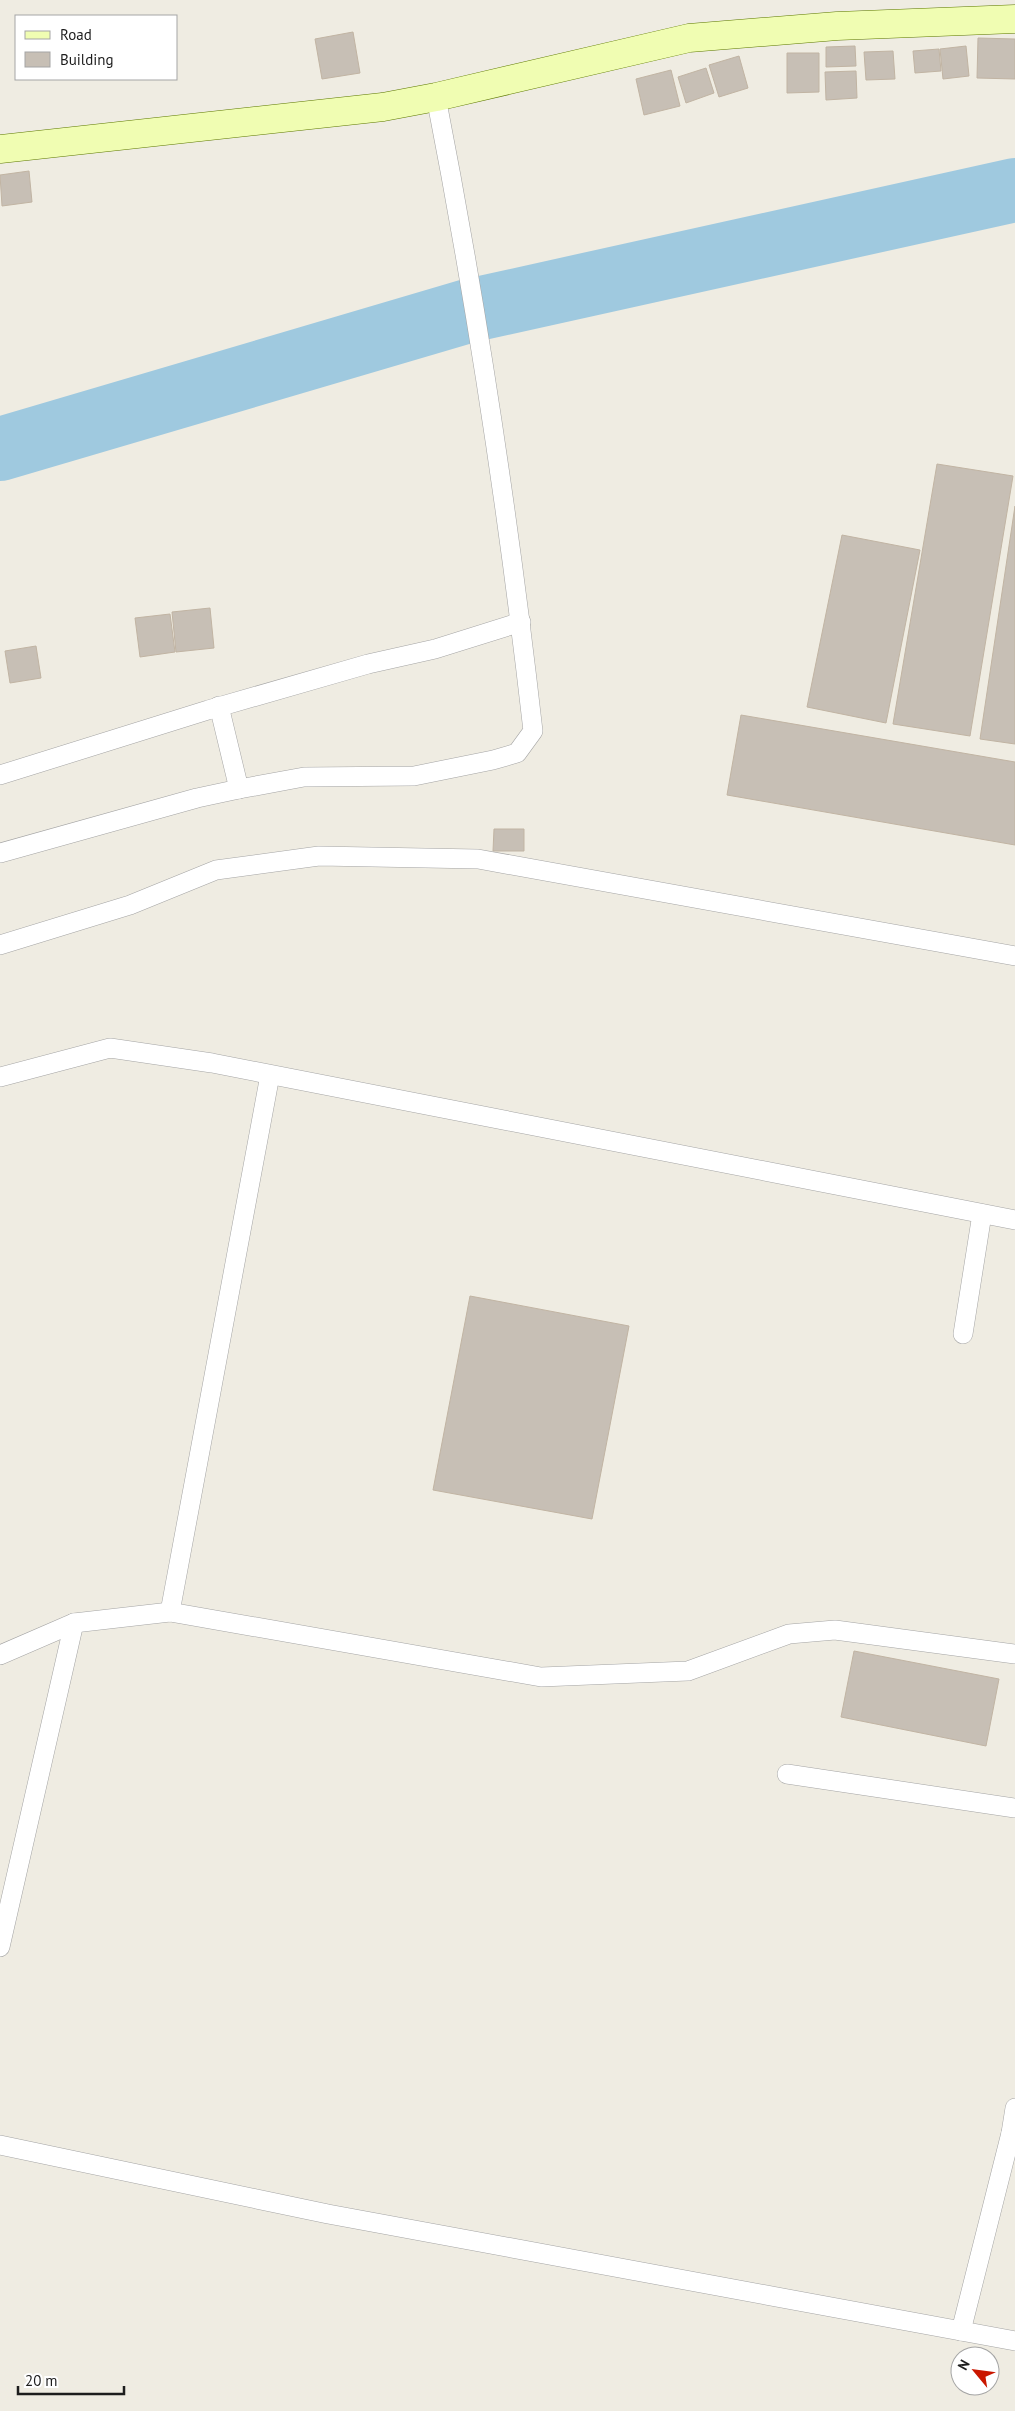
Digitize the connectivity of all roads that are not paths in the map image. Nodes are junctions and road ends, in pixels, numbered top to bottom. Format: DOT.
graph roads {
  1 [pos="1015,19"];
  2 [pos="436,97"];
  3 [pos="0,149"];
  4 [pos="521,622"];
  5 [pos="220,706"];
  6 [pos="0,775"];
  7 [pos="239,789"];
  8 [pos="0,853"];
  9 [pos="0,945"];
  10 [pos="1015,956"];
  11 [pos="270,1075"];
  12 [pos="0,1077"];
  13 [pos="982,1214"];
  14 [pos="1015,1220"];
  15 [pos="963,1334"];
  16 [pos="170,1612"];
  17 [pos="74,1623"];
  18 [pos="1015,1654"];
  19 [pos="0,1655"];
  20 [pos="787,1774"];
  21 [pos="1015,1808"];
  22 [pos="0,1947"];
  23 [pos="1015,2108"];
  24 [pos="1013,2134"];
  25 [pos="0,2145"];
  26 [pos="961,2331"];
  27 [pos="1015,2341"];
  1 -- 2 [label="main road"];
  2 -- 3 [label="main road"];
  2 -- 4 [label="lane"];
  4 -- 5 [label="lane"];
  4 -- 7 [label="lane"];
  5 -- 6 [label="lane"];
  5 -- 7 [label="lane"];
  7 -- 8 [label="lane"];
  9 -- 10 [label="lane"];
  11 -- 12 [label="lane"];
  11 -- 13 [label="lane"];
  11 -- 16 [label="lane"];
  13 -- 14 [label="lane"];
  13 -- 15 [label="lane"];
  16 -- 17 [label="lane"];
  16 -- 18 [label="lane"];
  17 -- 19 [label="lane"];
  17 -- 22 [label="lane"];
  20 -- 21 [label="lane"];
  23 -- 24 [label="lane"];
  24 -- 26 [label="lane"];
  25 -- 26 [label="lane"];
  26 -- 27 [label="lane"];
}
